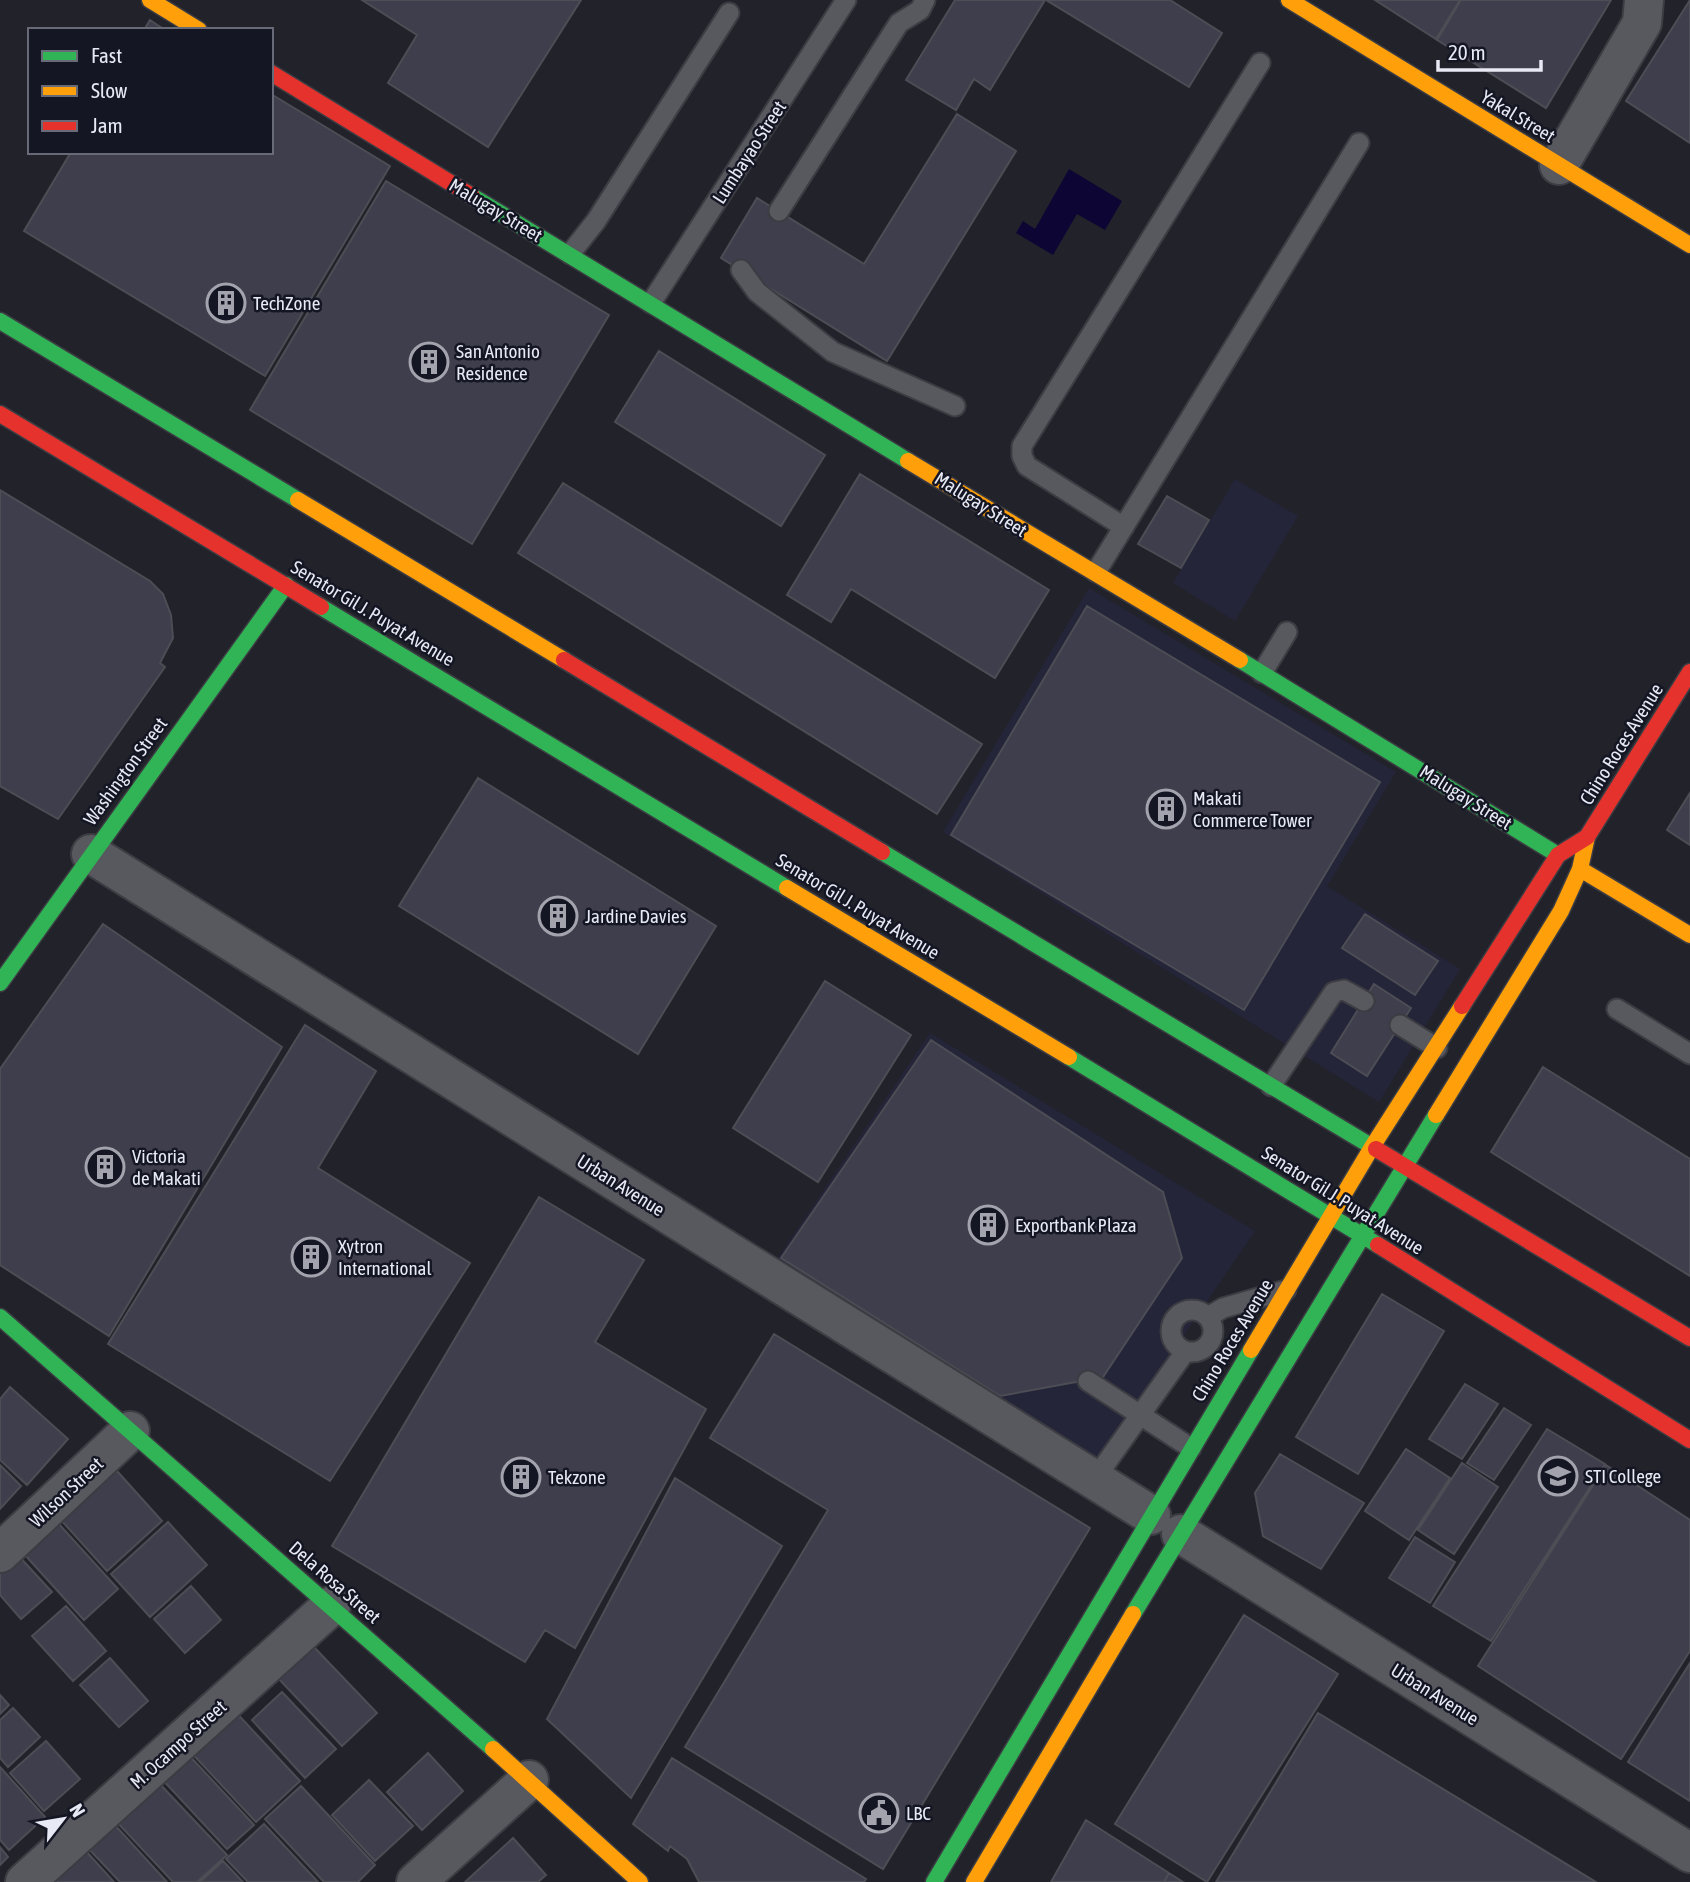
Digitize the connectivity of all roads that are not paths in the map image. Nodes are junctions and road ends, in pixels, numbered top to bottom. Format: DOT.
graph roads {
  1 [pos="150,0"];
  2 [pos="846,0"];
  3 [pos="926,0"];
  4 [pos="1289,0"];
  5 [pos="1644,0"];
  6 [pos="729,13"];
  7 [pos="196,28"];
  8 [pos="1260,63"];
  9 [pos="273,75"];
  10 [pos="1359,143"];
  11 [pos="1559,165"];
  12 [pos="779,211"];
  13 [pos="1690,245"];
  14 [pos="570,254"];
  15 [pos="741,270"];
  16 [pos="651,303"];
  17 [pos="0,321"];
  18 [pos="955,406"];
  19 [pos="0,414"];
  20 [pos="1124,527"];
  21 [pos="1096,572"];
  22 [pos="286,585"];
  23 [pos="1287,632"];
  24 [pos="1690,672"];
  25 [pos="1262,673"];
  26 [pos="91,854"];
  27 [pos="1575,854"];
  28 [pos="1690,935"];
  29 [pos="0,983"];
  30 [pos="1364,1001"];
  31 [pos="1617,1009"];
  32 [pos="1400,1025"];
  33 [pos="1437,1048"];
  34 [pos="1690,1054"];
  35 [pos="1271,1086"];
  36 [pos="1372,1147"];
  37 [pos="1405,1166"];
  38 [pos="1331,1216"];
  39 [pos="1363,1236"];
  40 [pos="1287,1289"];
  41 [pos="0,1317"];
  42 [pos="1208,1317"];
  43 [pos="1690,1338"];
  44 [pos="1185,1352"];
  45 [pos="1088,1381"];
  46 [pos="1141,1414"];
  47 [pos="130,1431"];
  48 [pos="1690,1440"];
  49 [pos="1191,1448"];
  50 [pos="1094,1480"];
  51 [pos="1166,1525"];
  52 [pos="0,1553"];
  53 [pos="331,1606"];
  54 [pos="529,1780"];
  55 [pos="1690,1853"];
  56 [pos="26,1882"];
  57 [pos="416,1882"];
  58 [pos="640,1882"];
  59 [pos="934,1882"];
  60 [pos="974,1882"];
  1 -- 7 [label="main road"];
  2 -- 16 [label="lane, Lumbayao Street"];
  3 -- 12 [label="lane"];
  4 -- 11 [label="main road, Yakal Street"];
  5 -- 11 [label="street"];
  6 -- 14 [label="lane"];
  8 -- 20 [label="lane"];
  9 -- 14 [label="main road, Malugay Street"];
  10 -- 20 [label="lane"];
  11 -- 13 [label="main road, Yakal Street"];
  14 -- 16 [label="main road, Malugay Street"];
  15 -- 18 [label="lane"];
  16 -- 21 [label="main road, Malugay Street"];
  17 -- 35 [label="main road"];
  19 -- 22 [label="main road, Senator Gil J. Puyat Avenue"];
  20 -- 21 [label="lane"];
  21 -- 25 [label="main road, Malugay Street"];
  22 -- 26 [label="main road, Washington Street"];
  22 -- 38 [label="main road, Senator Gil J. Puyat Avenue"];
  23 -- 25 [label="lane"];
  24 -- 27 [label="main road, Chino Roces Avenue"];
  25 -- 27 [label="main road, Malugay Street"];
  26 -- 29 [label="main road, Washington Street"];
  26 -- 50 [label="street, Urban Avenue"];
  27 -- 28 [label="main road, Malugay Street"];
  27 -- 33 [label="main road, Chino Roces Avenue"];
  27 -- 37 [label="main road, Chino Roces Avenue"];
  30 -- 35 [label="lane"];
  31 -- 34 [label="lane"];
  32 -- 33 [label="lane"];
  33 -- 36 [label="main road, Chino Roces Avenue"];
  35 -- 36 [label="main road"];
  36 -- 37 [label="main road"];
  36 -- 38 [label="main road, Chino Roces Avenue"];
  37 -- 39 [label="main road, Chino Roces Avenue"];
  37 -- 43 [label="main road"];
  38 -- 39 [label="main road, Senator Gil J. Puyat Avenue"];
  38 -- 40 [label="main road, Chino Roces Avenue"];
  39 -- 48 [label="main road, Senator Gil J. Puyat Avenue"];
  39 -- 51 [label="main road, Chino Roces Avenue"];
  40 -- 42 [label="lane"];
  40 -- 49 [label="main road, Chino Roces Avenue"];
  41 -- 47 [label="main road, Dela Rosa Street"];
  42 -- 44 [label="lane"];
  42 -- 44 [label="lane"];
  44 -- 46 [label="lane"];
  45 -- 46 [label="lane"];
  46 -- 49 [label="lane"];
  46 -- 50 [label="lane"];
  47 -- 52 [label="street, Wilson Street"];
  47 -- 53 [label="main road, Dela Rosa Street"];
  49 -- 51 [label="main road, Chino Roces Avenue"];
  50 -- 51 [label="street, Urban Avenue"];
  51 -- 55 [label="street, Urban Avenue"];
  51 -- 59 [label="main road, Chino Roces Avenue"];
  51 -- 60 [label="main road, Chino Roces Avenue"];
  53 -- 54 [label="main road, Dela Rosa Street"];
  53 -- 56 [label="street, M. Ocampo Street"];
  54 -- 57 [label="street"];
  54 -- 58 [label="main road, Dela Rosa Street"];
}
